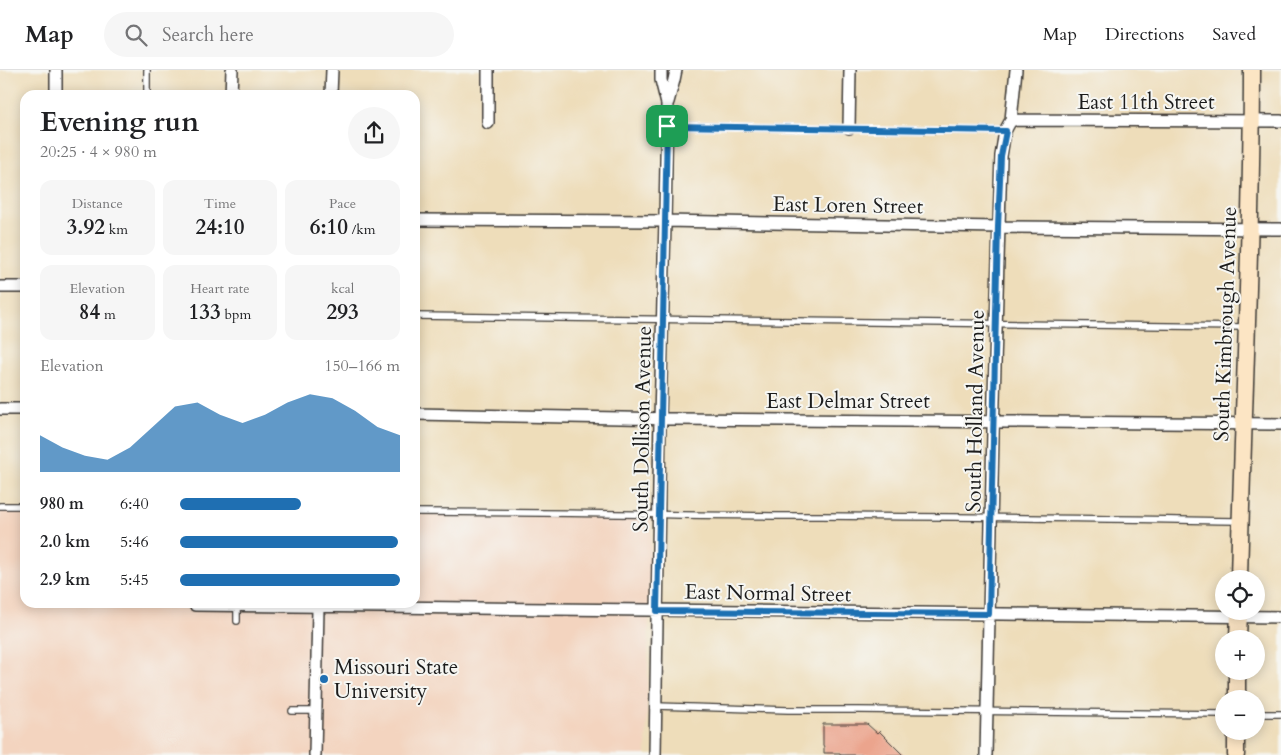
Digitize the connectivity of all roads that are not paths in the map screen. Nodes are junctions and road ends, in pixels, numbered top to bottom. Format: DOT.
graph roads {
  1 [pos="56,70"];
  2 [pos="147,70"];
  3 [pos="232,70"];
  4 [pos="332,70"];
  5 [pos="488,70"];
  6 [pos="661,70"];
  7 [pos="676,70"];
  8 [pos="850,70"];
  9 [pos="1016,70"];
  10 [pos="1252,70"];
  11 [pos="56,90"];
  12 [pos="146,90"];
  13 [pos="231,90"];
  14 [pos="331,90"];
  15 [pos="667,104"];
  16 [pos="1252,121"];
  17 [pos="1281,121"];
  18 [pos="488,123"];
  19 [pos="667,126"];
  20 [pos="1008,126"];
  21 [pos="849,128"];
  22 [pos="420,220"];
  23 [pos="666,221"];
  24 [pos="998,227"];
  25 [pos="1250,229"];
  26 [pos="1281,229"];
  27 [pos="0,287"];
  28 [pos="20,287"];
  29 [pos="420,316"];
  30 [pos="663,321"];
  31 [pos="996,323"];
  32 [pos="1247,326"];
  33 [pos="0,409"];
  34 [pos="20,410"];
  35 [pos="420,414"];
  36 [pos="660,418"];
  37 [pos="993,421"];
  38 [pos="1243,423"];
  39 [pos="1281,424"];
  40 [pos="0,506"];
  41 [pos="20,506"];
  42 [pos="420,512"];
  43 [pos="658,514"];
  44 [pos="991,518"];
  45 [pos="1241,521"];
  46 [pos="1239,570"];
  47 [pos="236,608"];
  48 [pos="318,608"];
  49 [pos="657,611"];
  50 [pos="989,614"];
  51 [pos="1215,614"];
  52 [pos="1265,616"];
  53 [pos="1281,617"];
  54 [pos="237,621"];
  55 [pos="656,706"];
  56 [pos="292,711"];
  57 [pos="316,711"];
  58 [pos="987,712"];
  59 [pos="1215,714"];
  60 [pos="1265,714"];
  61 [pos="1281,714"];
  62 [pos="1236,740"];
  63 [pos="315,755"];
  64 [pos="655,755"];
  65 [pos="986,755"];
  66 [pos="1236,755"];
  1 -- 11 [label="street"];
  2 -- 12 [label="lane"];
  3 -- 13 [label="street"];
  4 -- 14 [label="street"];
  5 -- 18 [label="street"];
  6 -- 15 [label="street, South Dollison Avenue"];
  7 -- 15 [label="street, South Dollison Avenue"];
  8 -- 21 [label="street"];
  9 -- 20 [label="street, South Holland Avenue"];
  10 -- 16 [label="main road, South Kimbrough Avenue"];
  15 -- 19 [label="street, South Dollison Avenue"];
  16 -- 17 [label="street, East 11th Street"];
  16 -- 20 [label="street, East 11th Street"];
  16 -- 25 [label="main road, South Kimbrough Avenue"];
  19 -- 21 [label="lane"];
  19 -- 23 [label="street, South Dollison Avenue"];
  20 -- 21 [label="lane"];
  20 -- 24 [label="street, South Holland Avenue"];
  22 -- 23 [label="street, East Loren Street"];
  23 -- 24 [label="street, East Loren Street"];
  23 -- 30 [label="street, South Dollison Avenue"];
  24 -- 25 [label="street, East Loren Street"];
  24 -- 31 [label="street, South Holland Avenue"];
  25 -- 26 [label="street, East Loren Street"];
  25 -- 32 [label="main road, South Kimbrough Avenue"];
  27 -- 28 [label="street"];
  29 -- 30 [label="lane"];
  30 -- 31 [label="lane"];
  30 -- 36 [label="street, South Dollison Avenue"];
  31 -- 32 [label="lane"];
  31 -- 37 [label="street, South Holland Avenue"];
  32 -- 38 [label="main road, South Kimbrough Avenue"];
  33 -- 34 [label="street"];
  35 -- 36 [label="street, East Delmar Street"];
  36 -- 37 [label="street, East Delmar Street"];
  36 -- 43 [label="street, South Dollison Avenue"];
  37 -- 38 [label="street, East Delmar Street"];
  37 -- 44 [label="street, South Holland Avenue"];
  38 -- 39 [label="street, East Delmar Street"];
  38 -- 45 [label="main road, South Kimbrough Avenue"];
  40 -- 41 [label="lane"];
  42 -- 43 [label="lane"];
  43 -- 44 [label="lane"];
  43 -- 49 [label="street, South Dollison Avenue"];
  44 -- 45 [label="lane"];
  44 -- 50 [label="street, South Holland Avenue"];
  45 -- 46 [label="main road, South Kimbrough Avenue"];
  47 -- 54 [label="lane"];
  48 -- 49 [label="street, East Normal Street"];
  48 -- 57 [label="street"];
  49 -- 50 [label="street, East Normal Street"];
  49 -- 55 [label="street, South Dollison Avenue"];
  50 -- 51 [label="street, East Normal Street"];
  50 -- 58 [label="street, South Holland Avenue"];
  52 -- 53 [label="street, East Normal Street"];
  55 -- 58 [label="lane"];
  55 -- 64 [label="street, South Dollison Avenue"];
  56 -- 57 [label="lane"];
  57 -- 63 [label="street"];
  58 -- 59 [label="lane"];
  58 -- 65 [label="street, South Holland Avenue"];
  60 -- 61 [label="lane"];
  62 -- 66 [label="main road"];
}
